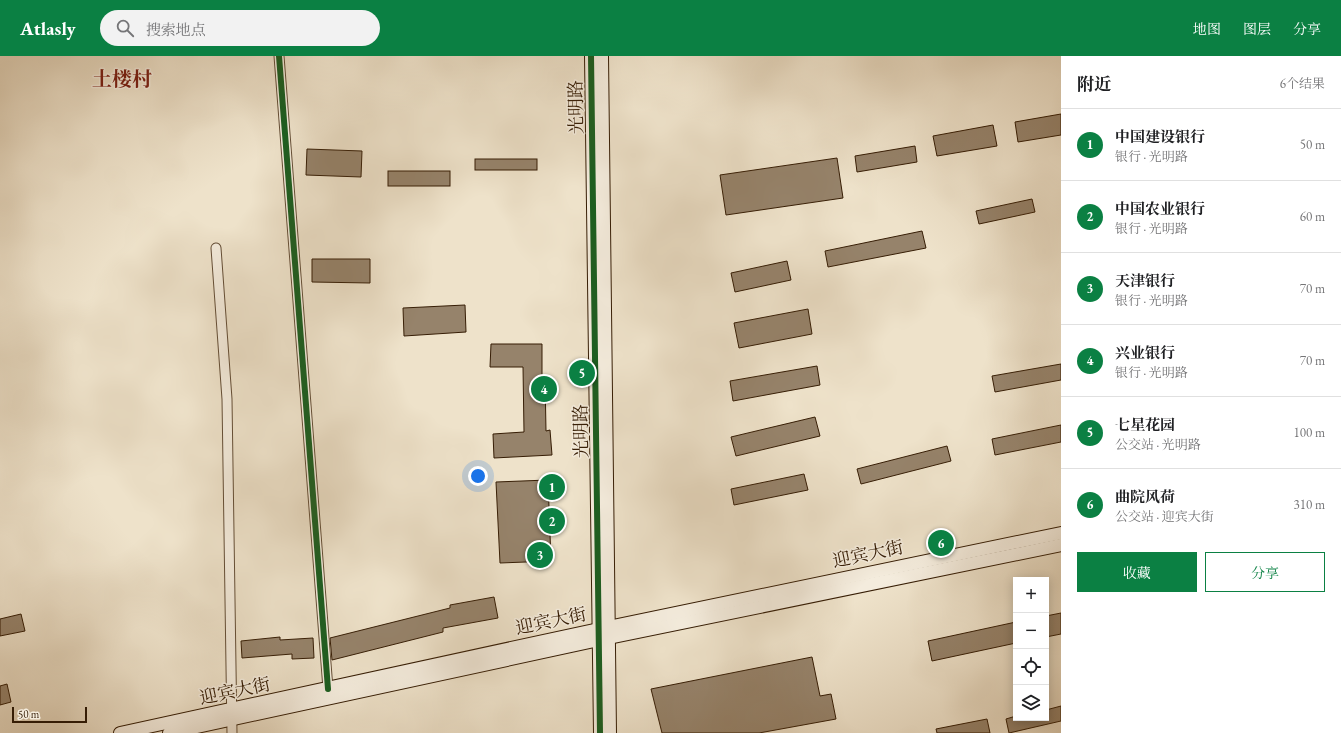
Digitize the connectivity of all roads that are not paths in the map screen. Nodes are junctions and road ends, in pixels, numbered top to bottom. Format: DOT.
graph roads {
  1 [pos="279,56"];
  2 [pos="591,56"];
  3 [pos="602,56"];
  4 [pos="216,248"];
  5 [pos="1061,533"];
  6 [pos="1061,545"];
  7 [pos="604,634"];
  8 [pos="328,689"];
  9 [pos="231,715"];
  10 [pos="120,733"];
  11 [pos="169,733"];
  12 [pos="232,733"];
  13 [pos="600,733"];
  14 [pos="610,733"];
  1 -- 8 [label="street"];
  2 -- 7 [label="main road, 光明路"];
  3 -- 7 [label="main road, 光明路"];
  4 -- 9 [label="street"];
  5 -- 7 [label="main road, 迎宾大街"];
  6 -- 7 [label="main road, 迎宾大街"];
  7 -- 8 [label="main road, 迎宾大街"];
  7 -- 9 [label="main road, 迎宾大街"];
  7 -- 13 [label="main road, 光明路"];
  7 -- 14 [label="main road, 光明路"];
  8 -- 9 [label="main road, 迎宾大街"];
  9 -- 10 [label="main road, 迎宾大街"];
  9 -- 11 [label="main road, 迎宾大街"];
  9 -- 12 [label="street"];
}
